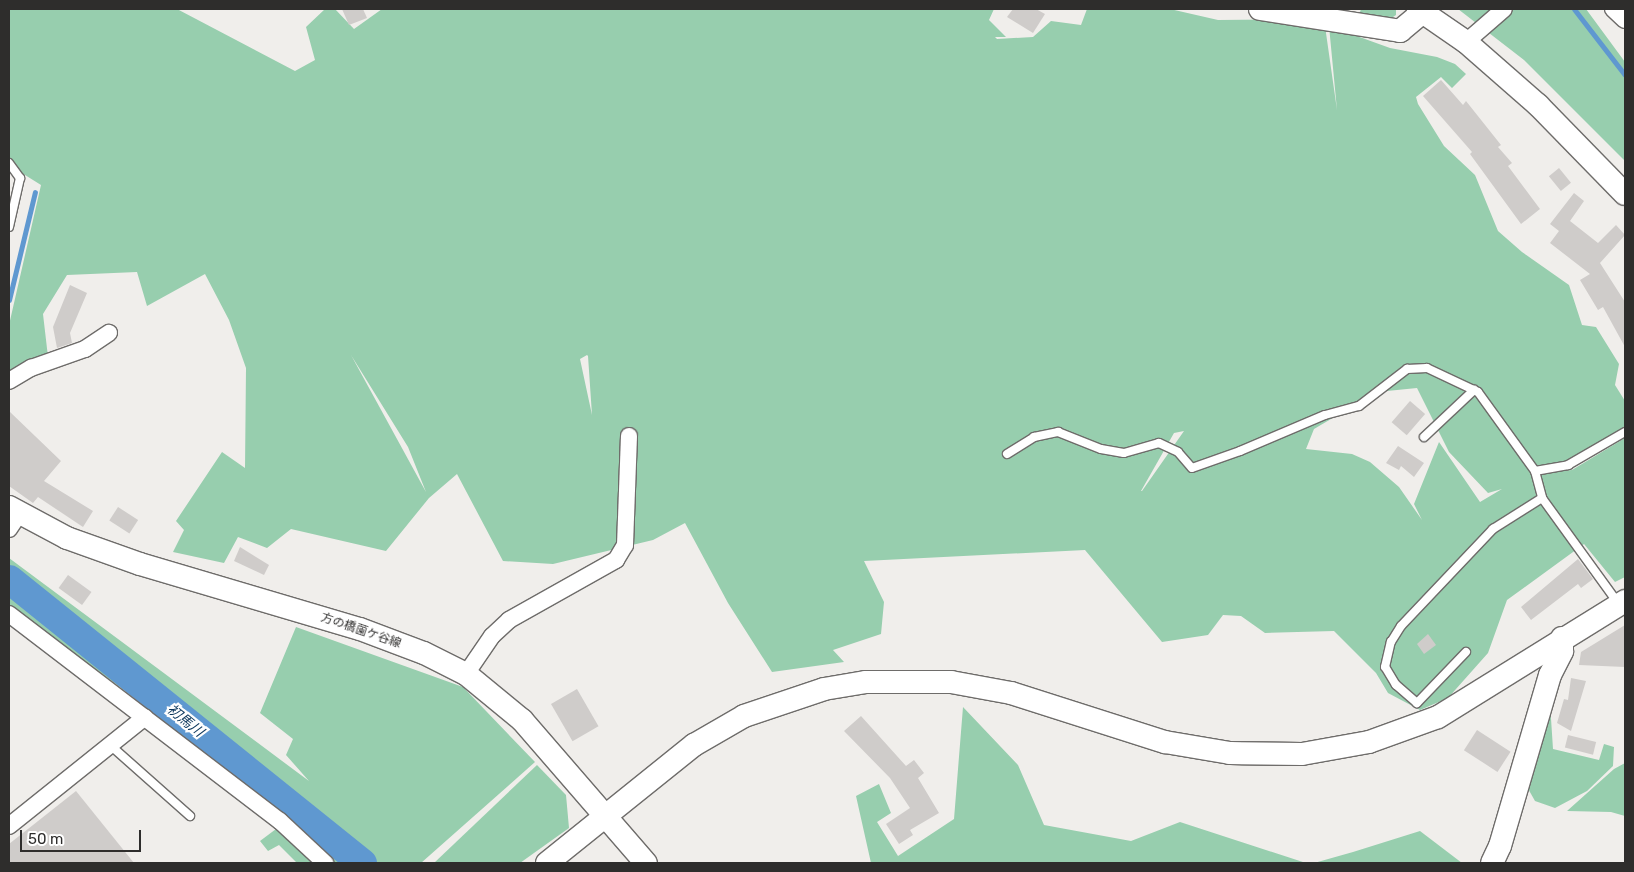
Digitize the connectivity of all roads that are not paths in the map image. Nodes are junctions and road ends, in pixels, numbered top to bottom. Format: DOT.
graph roads {
  1 [pos="1260,9"];
  2 [pos="1504,9"];
  3 [pos="1613,9"];
  4 [pos="1422,10"];
  5 [pos="1625,20"];
  6 [pos="1466,42"];
  7 [pos="9,163"];
  8 [pos="1625,194"];
  9 [pos="9,227"];
  10 [pos="109,333"];
  11 [pos="9,381"];
  12 [pos="1474,390"];
  13 [pos="1625,432"];
  14 [pos="629,436"];
  15 [pos="1424,437"];
  16 [pos="1007,454"];
  17 [pos="1535,471"];
  18 [pos="1542,498"];
  19 [pos="12,517"];
  20 [pos="1622,602"];
  21 [pos="9,614"];
  22 [pos="1562,638"];
  23 [pos="1466,652"];
  24 [pos="466,674"];
  25 [pos="146,717"];
  26 [pos="110,745"];
  27 [pos="190,816"];
  28 [pos="606,816"];
  29 [pos="9,826"];
  30 [pos="326,863"];
  31 [pos="547,863"];
  32 [pos="646,863"];
  33 [pos="1492,863"];
  1 -- 4 [label="street"];
  2 -- 6 [label="street"];
  3 -- 5 [label="street"];
  4 -- 6 [label="street"];
  6 -- 8 [label="street"];
  7 -- 9 [label="lane"];
  10 -- 11 [label="street"];
  12 -- 15 [label="lane"];
  12 -- 16 [label="lane"];
  12 -- 17 [label="lane"];
  13 -- 17 [label="lane"];
  14 -- 24 [label="street"];
  17 -- 18 [label="lane"];
  18 -- 20 [label="lane"];
  18 -- 23 [label="lane"];
  19 -- 24 [label="street, 方の橋薗ケ谷線"];
  20 -- 22 [label="street"];
  21 -- 25 [label="street"];
  22 -- 28 [label="street"];
  22 -- 33 [label="street"];
  24 -- 28 [label="street, 方の橋薗ケ谷線"];
  25 -- 26 [label="street"];
  25 -- 30 [label="street"];
  26 -- 27 [label="lane"];
  26 -- 29 [label="street"];
  28 -- 31 [label="street"];
  28 -- 32 [label="street, 方の橋薗ケ谷線"];
}
